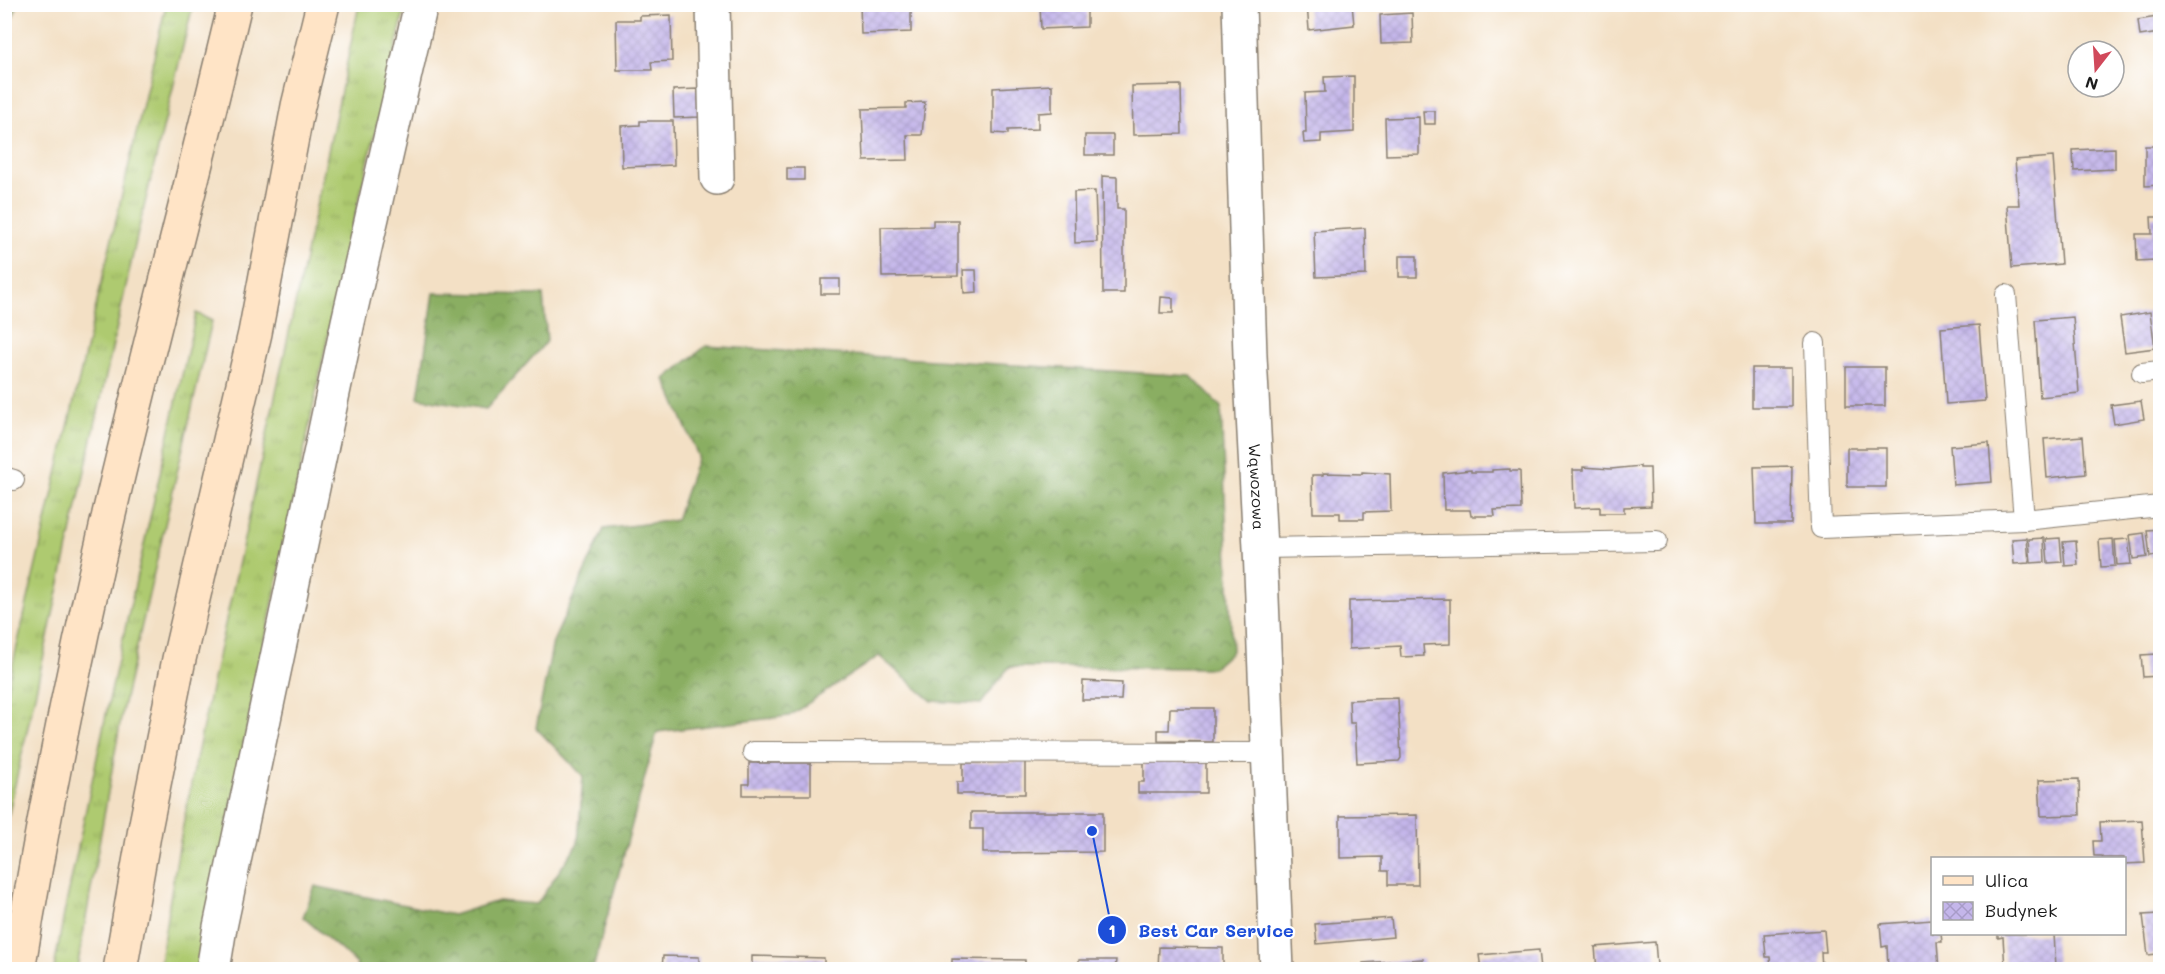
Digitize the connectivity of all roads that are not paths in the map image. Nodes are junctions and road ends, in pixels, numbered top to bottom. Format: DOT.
graph roads {
  1 [pos="235,4"];
  2 [pos="323,4"];
  3 [pos="421,4"];
  4 [pos="713,4"];
  5 [pos="1239,4"];
  6 [pos="717,178"];
  7 [pos="2006,295"];
  8 [pos="1815,343"];
  9 [pos="2160,506"];
  10 [pos="2024,520"];
  11 [pos="1657,541"];
  12 [pos="1260,548"];
  13 [pos="753,752"];
  14 [pos="1267,753"];
  15 [pos="18,969"];
  16 [pos="120,969"];
  17 [pos="213,969"];
  18 [pos="1277,969"];
  1 -- 15 [label="main road"];
  2 -- 16 [label="main road"];
  3 -- 17 [label="street"];
  4 -- 6 [label="street"];
  5 -- 12 [label="street, Wąwozowa"];
  7 -- 10 [label="lane"];
  8 -- 10 [label="lane"];
  9 -- 10 [label="lane"];
  11 -- 12 [label="lane"];
  12 -- 14 [label="street, Wąwozowa"];
  13 -- 14 [label="lane"];
  14 -- 18 [label="street, Wąwozowa"];
}
